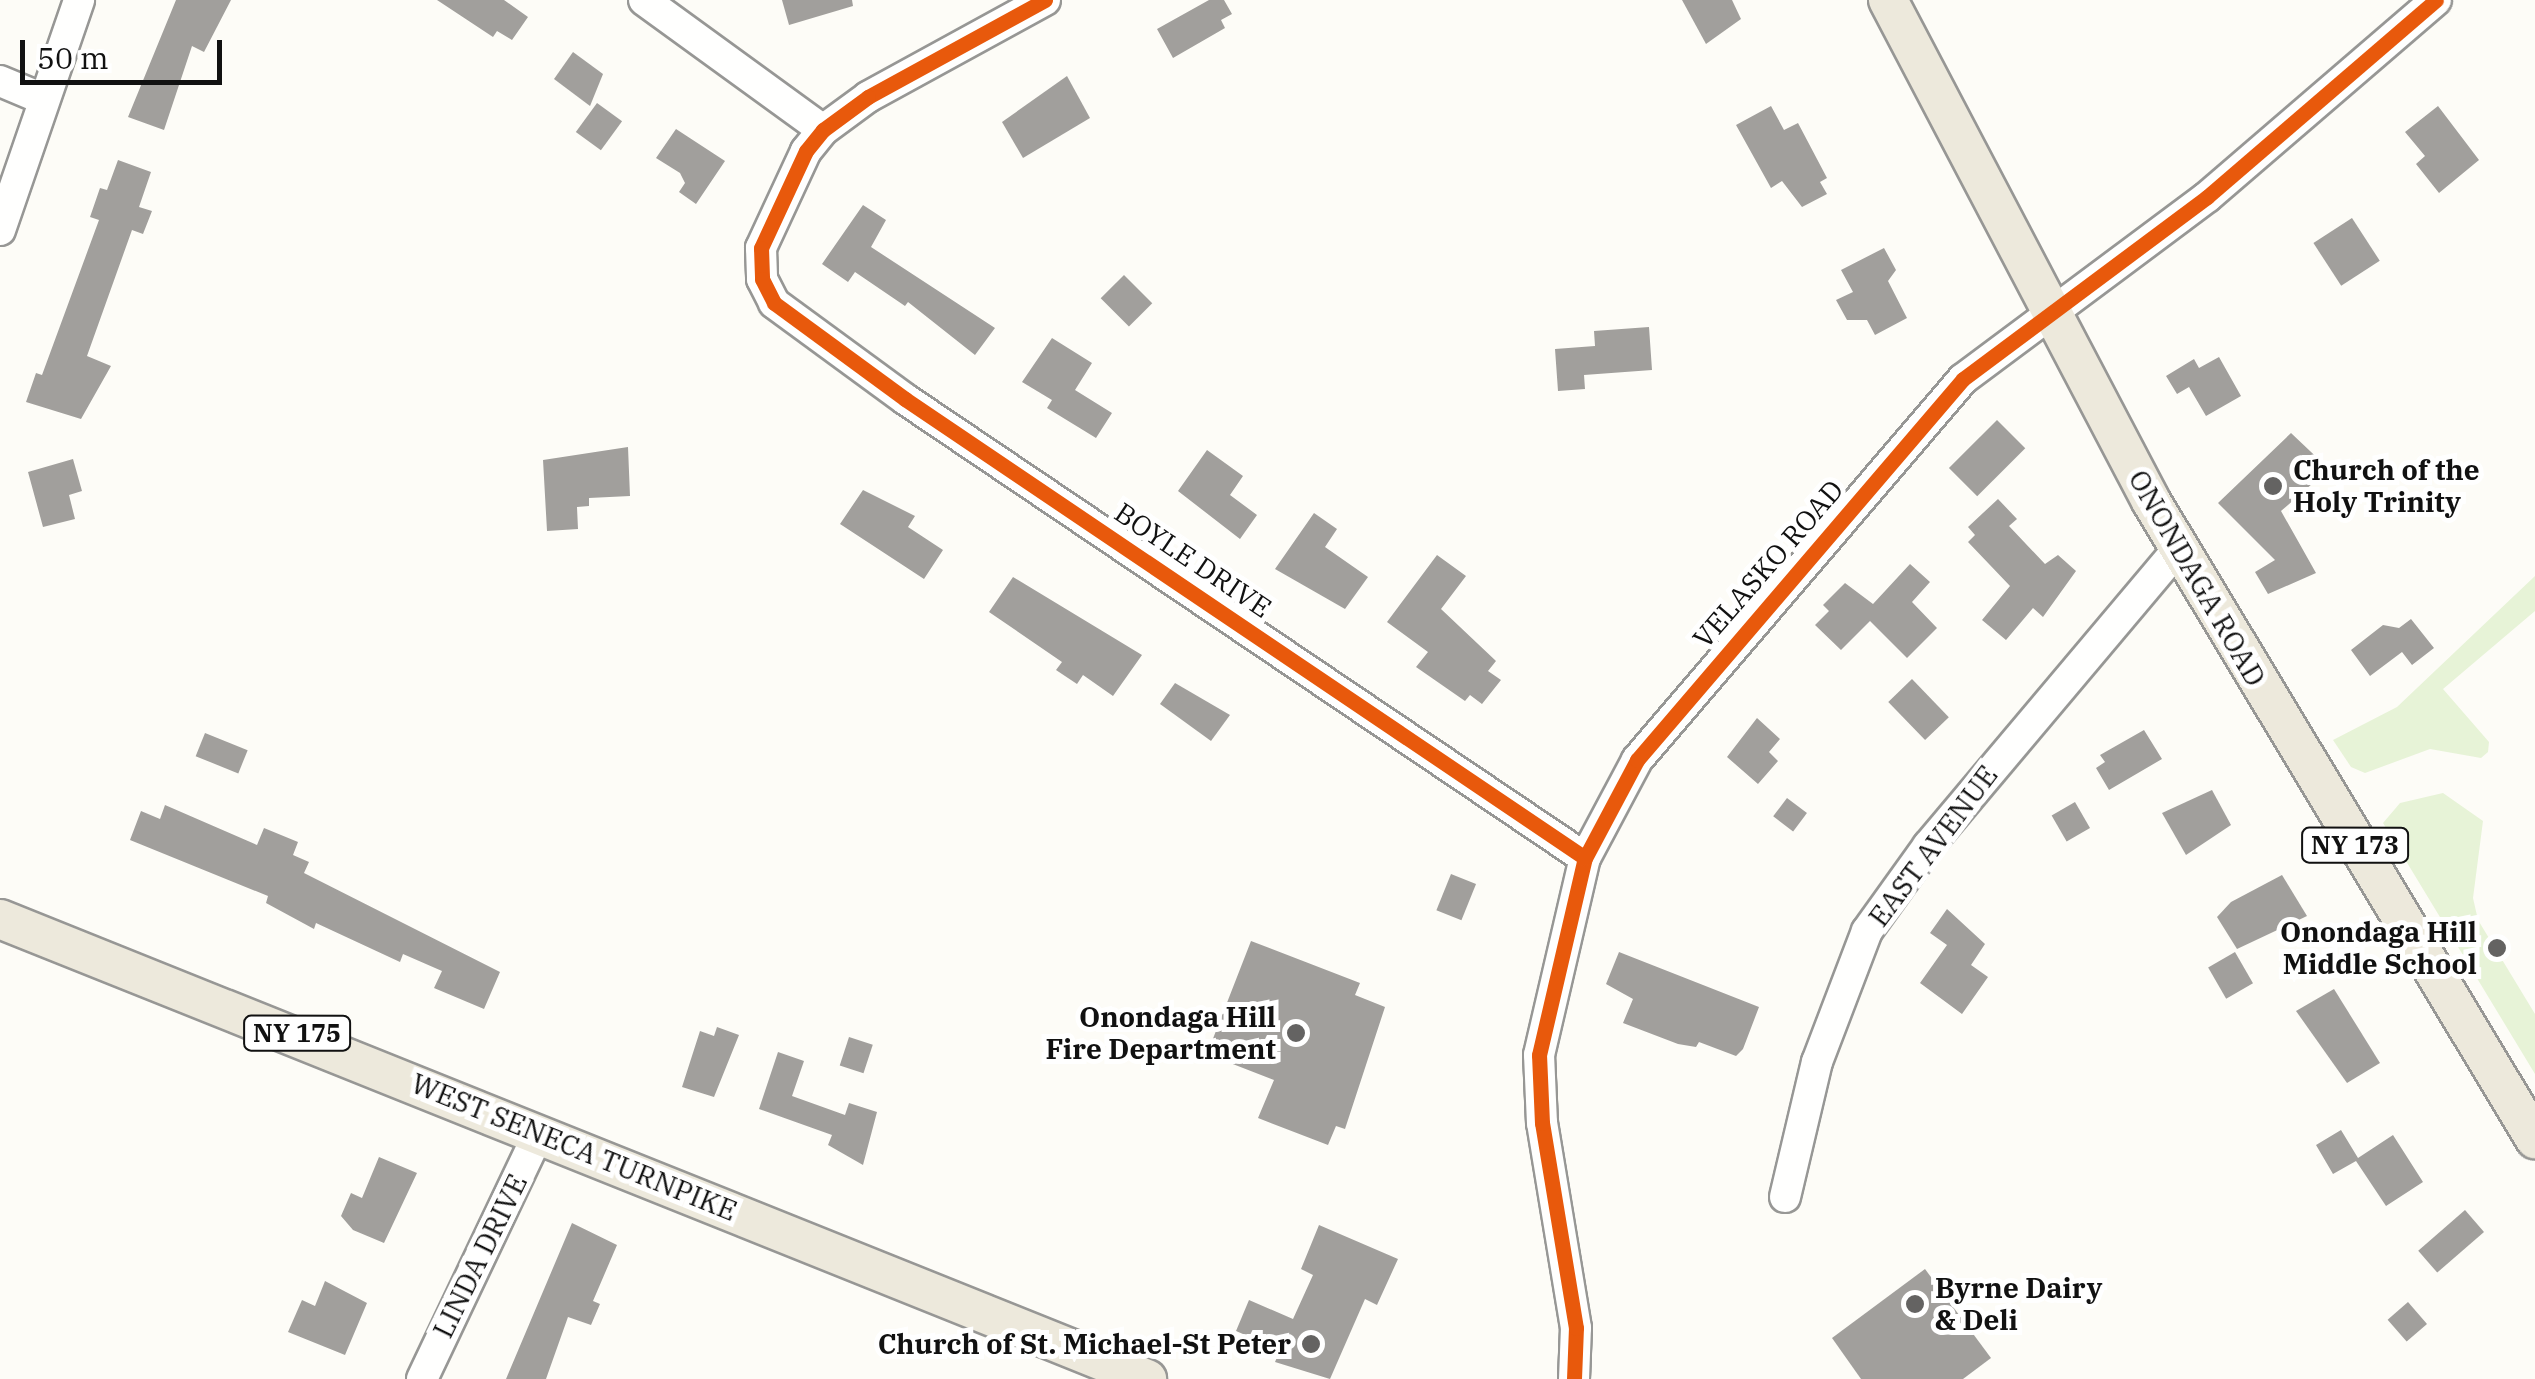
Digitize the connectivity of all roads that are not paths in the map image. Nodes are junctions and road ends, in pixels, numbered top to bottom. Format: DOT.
graph roads {
  1 [pos="80,0"];
  2 [pos="644,0"];
  3 [pos="1045,0"];
  4 [pos="1888,0"];
  5 [pos="2436,0"];
  6 [pos="0,81"];
  7 [pos="42,99"];
  8 [pos="824,130"];
  9 [pos="0,230"];
  10 [pos="2055,316"];
  11 [pos="2179,548"];
  12 [pos="1585,858"];
  13 [pos="0,918"];
  14 [pos="538,1133"];
  15 [pos="2535,1139"];
  16 [pos="1785,1197"];
  17 [pos="422,1379"];
  18 [pos="1147,1379"];
  19 [pos="1574,1379"];
  1 -- 7 [label="street"];
  2 -- 8 [label="street"];
  3 -- 8 [label="street"];
  4 -- 10 [label="main road, ONONDAGA ROAD / NY 173"];
  5 -- 10 [label="street, VELASKO ROAD"];
  6 -- 7 [label="street"];
  7 -- 9 [label="street"];
  8 -- 12 [label="street, BOYLE DRIVE"];
  10 -- 11 [label="main road, ONONDAGA ROAD / NY 173"];
  10 -- 12 [label="street, VELASKO ROAD"];
  11 -- 15 [label="main road, ONONDAGA ROAD / NY 173"];
  11 -- 16 [label="street, EAST AVENUE"];
  12 -- 19 [label="street, VELASKO ROAD"];
  13 -- 14 [label="main road, WEST SENECA TURNPIKE / NY 175"];
  14 -- 17 [label="street, LINDA DRIVE"];
  14 -- 18 [label="main road, WEST SENECA TURNPIKE / NY 175"];
}
